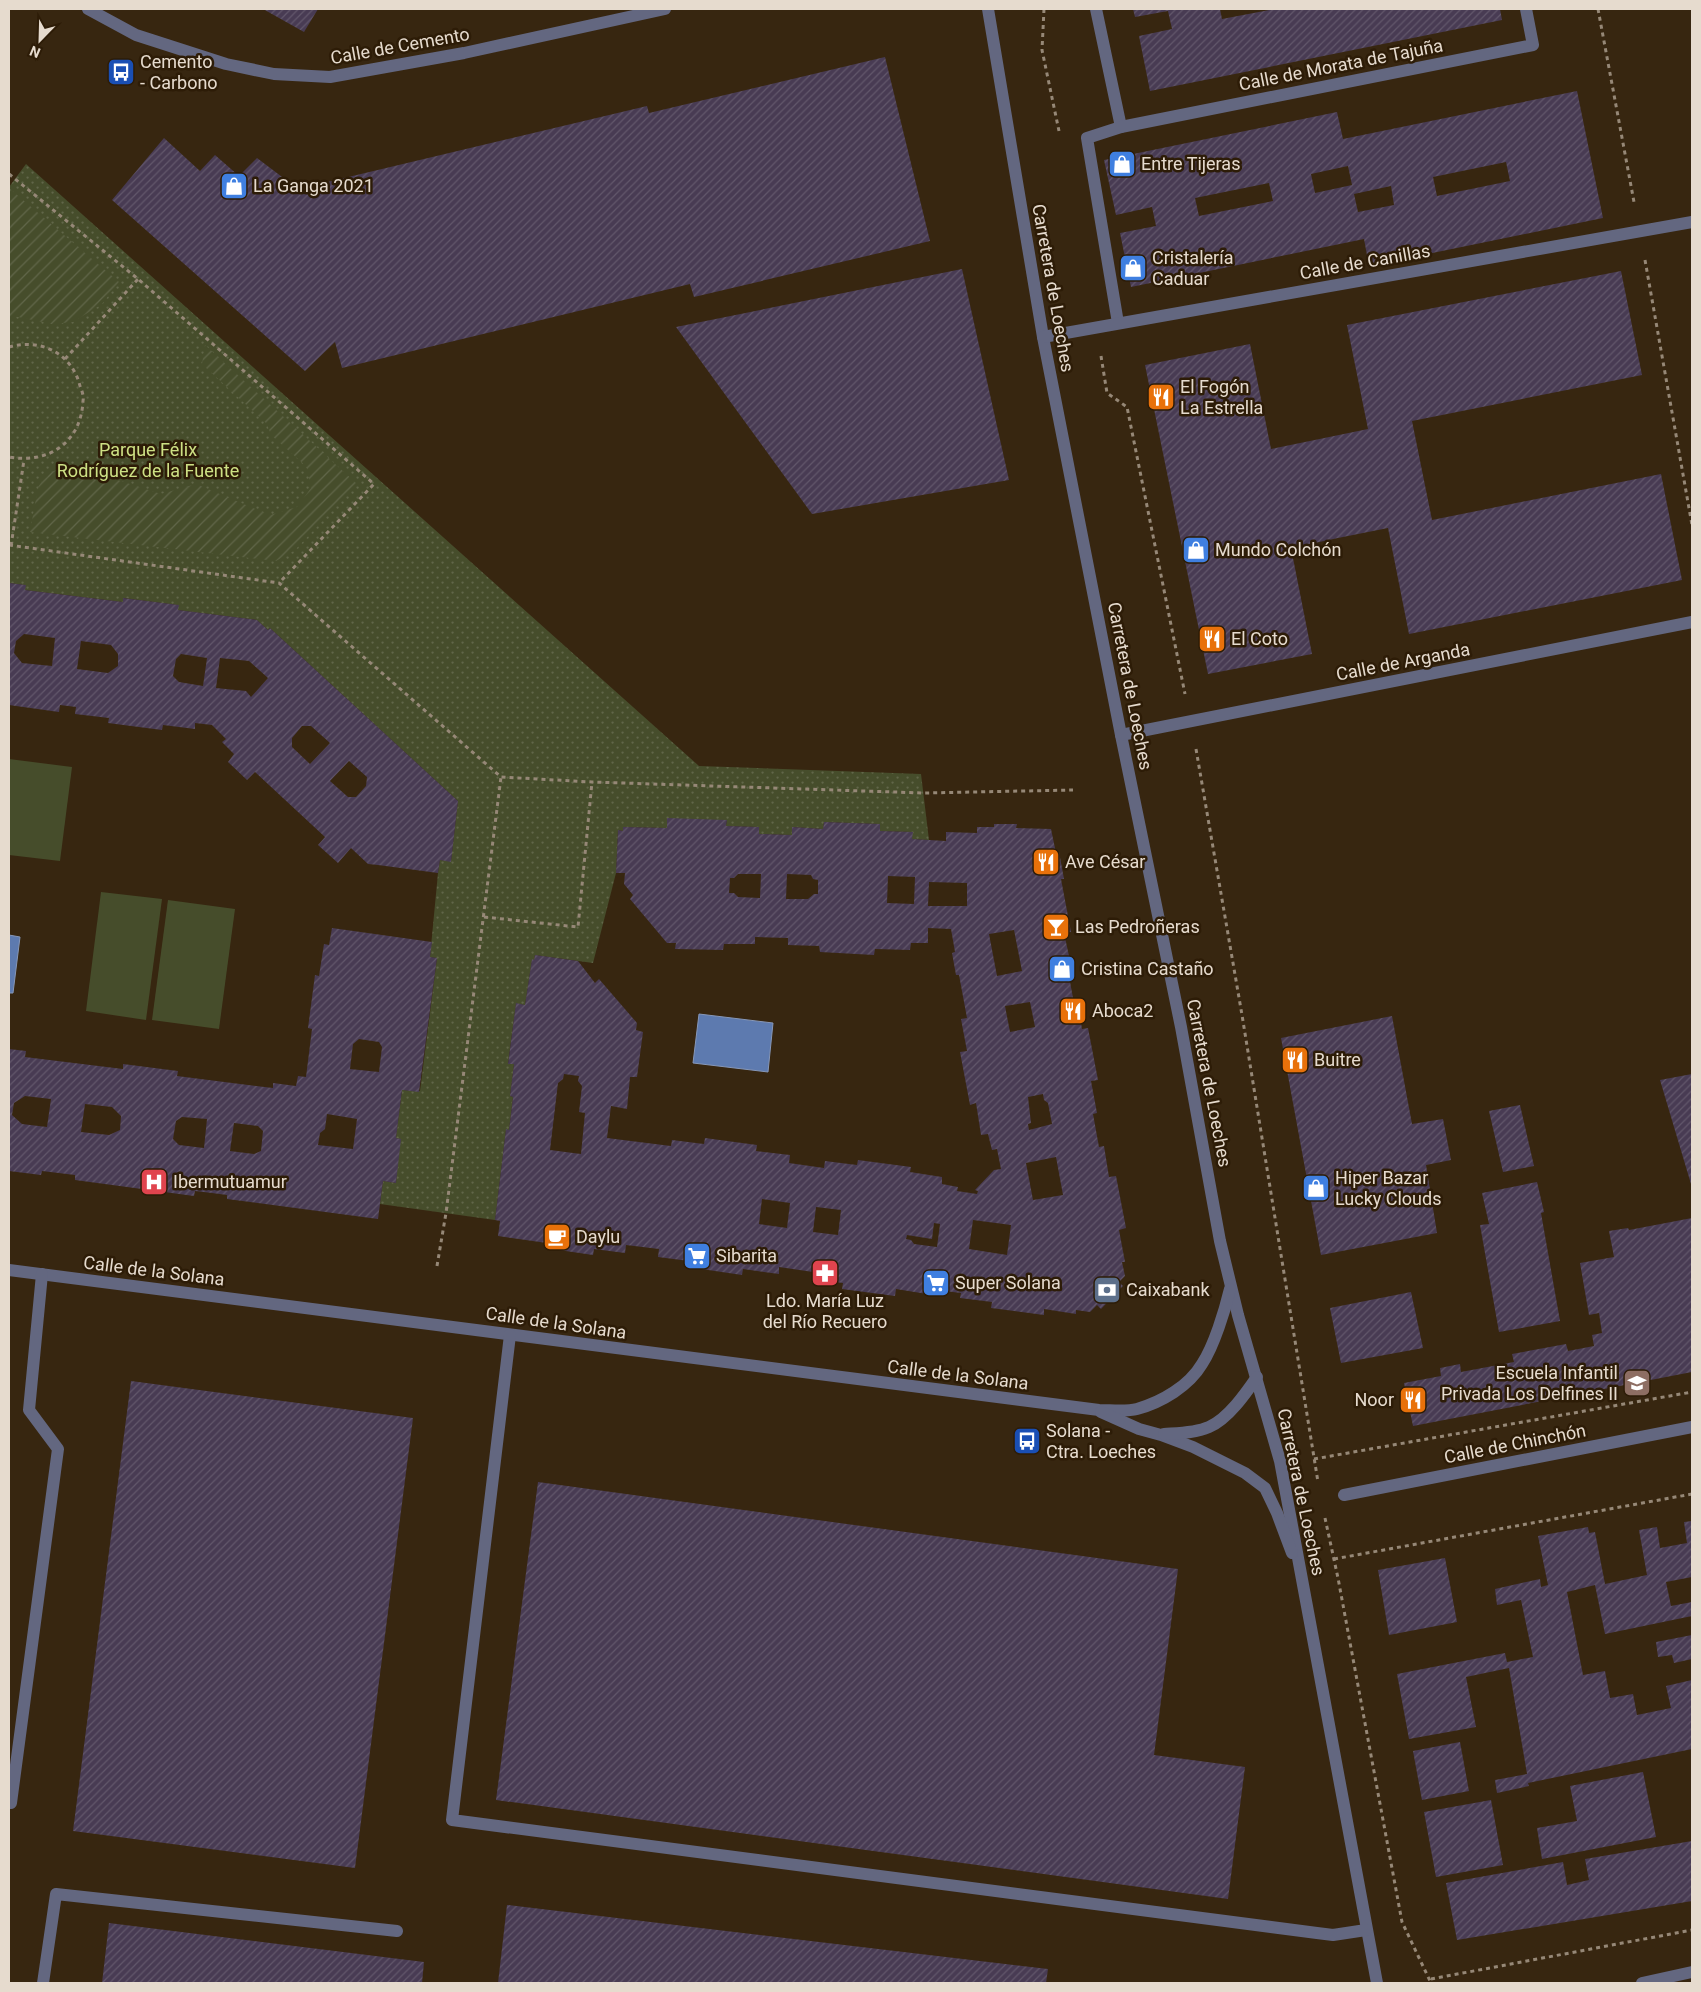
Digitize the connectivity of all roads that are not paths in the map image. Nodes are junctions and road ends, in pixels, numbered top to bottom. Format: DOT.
graph roads {
  1 [pos="88,9"];
  2 [pos="665,9"];
  3 [pos="988,9"];
  4 [pos="1096,9"];
  5 [pos="1526,9"];
  6 [pos="613,15"];
  7 [pos="1121,127"];
  8 [pos="1692,222"];
  9 [pos="1118,323"];
  10 [pos="1043,337"];
  11 [pos="1692,622"];
  12 [pos="1121,735"];
  13 [pos="9,1270"];
  14 [pos="42,1274"];
  15 [pos="1230,1289"];
  16 [pos="510,1334"];
  17 [pos="1257,1377"];
  18 [pos="1099,1410"];
  19 [pos="1692,1427"];
  20 [pos="1161,1434"];
  21 [pos="1344,1495"];
  22 [pos="1302,1584"];
  23 [pos="11,1803"];
  24 [pos="1366,1930"];
  25 [pos="397,1931"];
  26 [pos="1692,1972"];
  27 [pos="43,1983"];
  28 [pos="1377,1983"];
  29 [pos="1642,1983"];
  1 -- 6 [label="street, Calle de Cemento"];
  2 -- 6 [label="street, Calle de Cemento"];
  3 -- 10 [label="street, Carretera de Loeches"];
  4 -- 7 [label="street"];
  5 -- 7 [label="street, Calle de Morata de Tajuña"];
  7 -- 9 [label="street, Calle de Morata de Tajuña"];
  8 -- 9 [label="street, Calle de Canillas"];
  9 -- 10 [label="street, Calle de Canillas"];
  10 -- 12 [label="street, Carretera de Loeches"];
  11 -- 12 [label="street, Calle de Arganda"];
  12 -- 15 [label="street, Carretera de Loeches"];
  13 -- 14 [label="street, Calle de la Solana"];
  14 -- 16 [label="street, Calle de la Solana"];
  14 -- 23 [label="street"];
  15 -- 17 [label="street, Carretera de Loeches"];
  15 -- 18 [label="street"];
  16 -- 18 [label="street, Calle de la Solana"];
  16 -- 24 [label="street"];
  17 -- 20 [label="street"];
  17 -- 22 [label="street, Carretera de Loeches"];
  18 -- 20 [label="street"];
  19 -- 21 [label="street, Calle de Chinchón"];
  20 -- 22 [label="street"];
  22 -- 24 [label="street, Carretera de Loeches"];
  24 -- 28 [label="street, Carretera de Loeches"];
  25 -- 27 [label="street"];
  26 -- 29 [label="street"];
}
